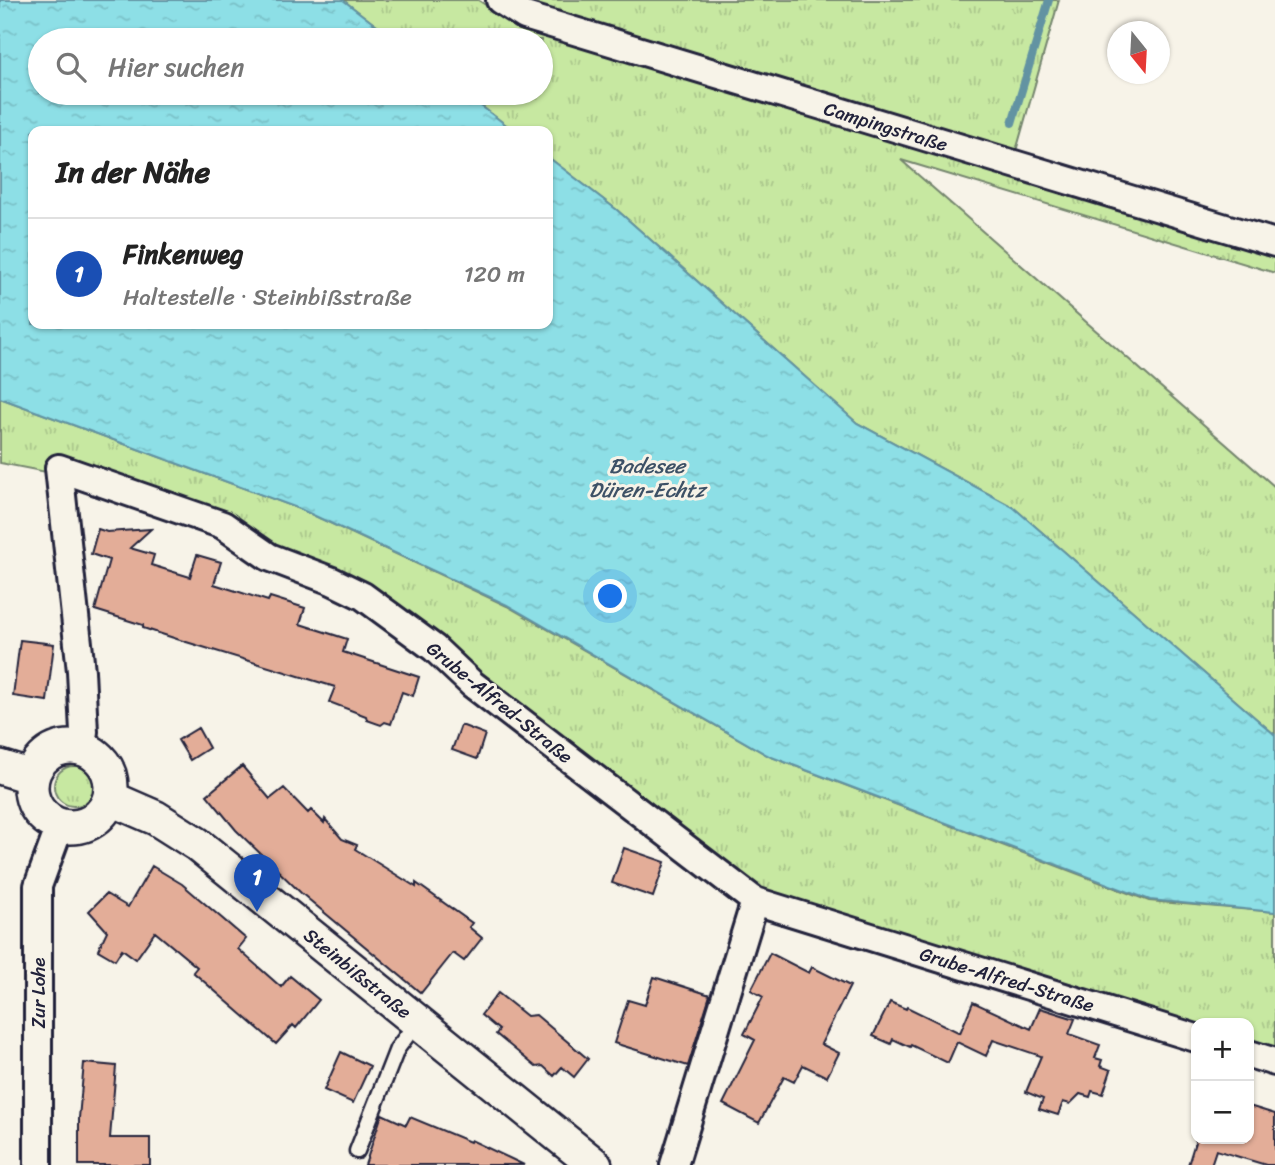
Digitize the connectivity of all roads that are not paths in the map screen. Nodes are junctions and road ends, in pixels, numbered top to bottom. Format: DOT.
graph roads {
  1 [pos="500,0"];
  2 [pos="1275,243"];
  3 [pos="76,747"];
  4 [pos="0,767"];
  5 [pos="32,777"];
  6 [pos="110,798"];
  7 [pos="60,826"];
  8 [pos="755,901"];
  9 [pos="418,1021"];
  10 [pos="1191,1036"];
  11 [pos="1254,1056"];
  12 [pos="1275,1062"];
  13 [pos="356,1151"];
  14 [pos="38,1165"];
  15 [pos="596,1165"];
  16 [pos="674,1165"];
  1 -- 2 [label="street, Campingstraße"];
  3 -- 5 [label="street"];
  3 -- 6 [label="street"];
  3 -- 8 [label="street, Grube-Alfred-Straße"];
  4 -- 5 [label="street"];
  5 -- 7 [label="street"];
  6 -- 7 [label="street"];
  6 -- 9 [label="street, Steinbißstraße"];
  7 -- 14 [label="street, Zur Lohe"];
  8 -- 10 [label="street, Grube-Alfred-Straße"];
  8 -- 16 [label="street"];
  9 -- 13 [label="lane"];
  9 -- 15 [label="street, Steinbißstraße"];
  11 -- 12 [label="street"];
}
